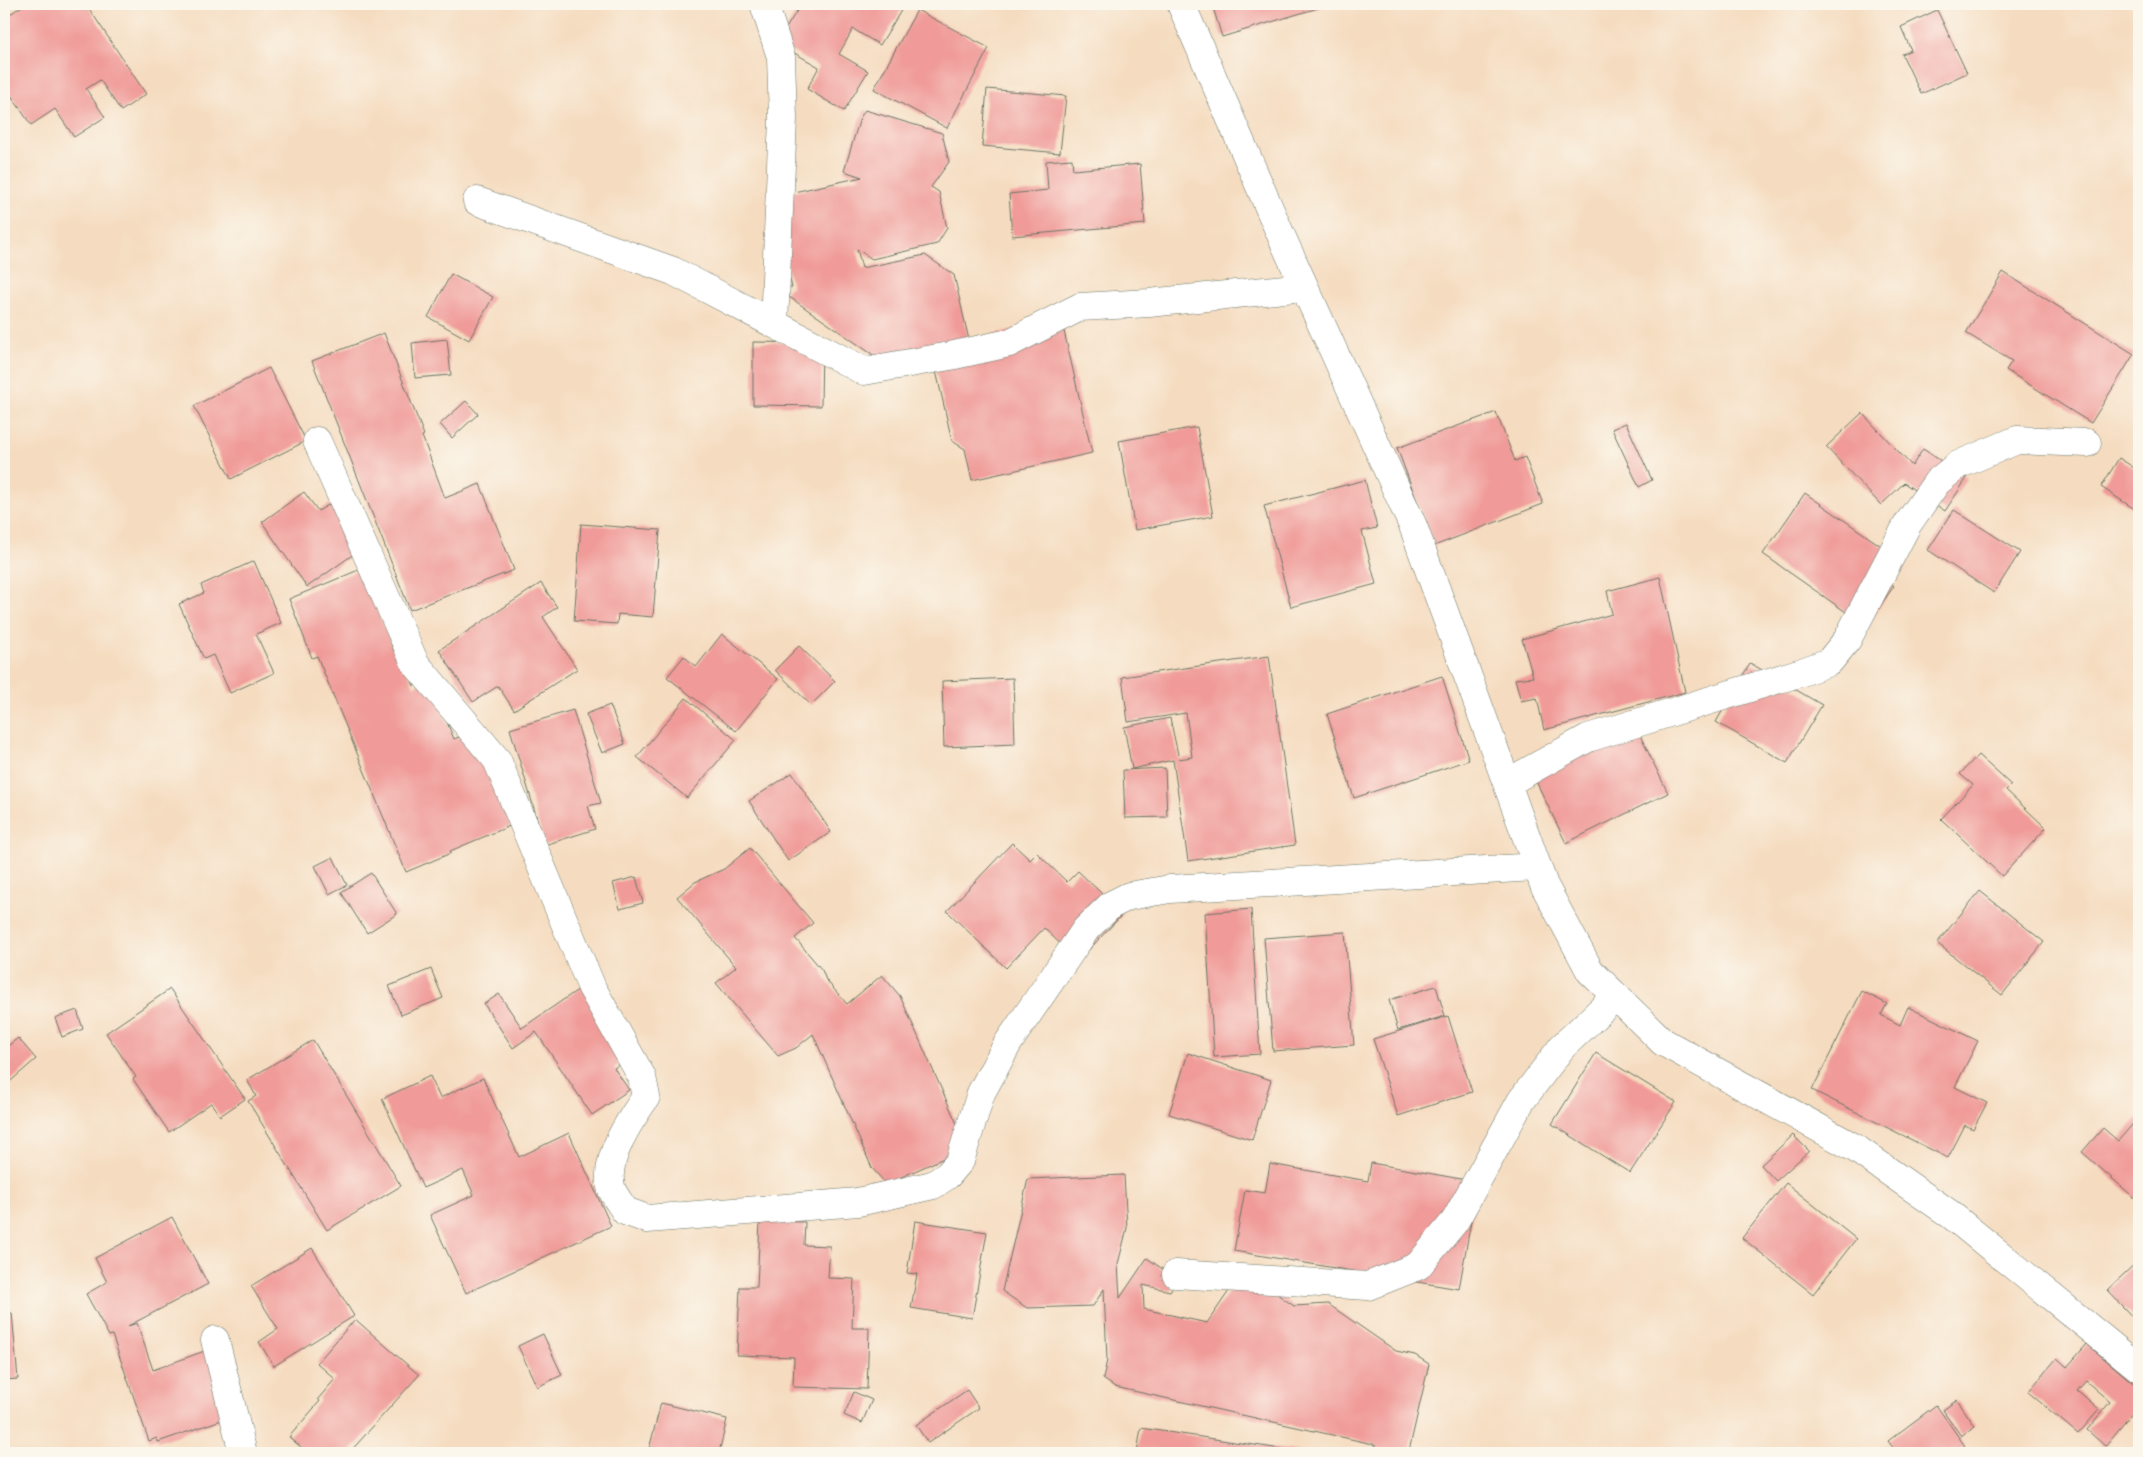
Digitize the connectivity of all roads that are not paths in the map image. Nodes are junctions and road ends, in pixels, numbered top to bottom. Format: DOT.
graph roads {
  1 [pos="764,4"];
  2 [pos="1181,4"];
  3 [pos="477,201"];
  4 [pos="1304,288"];
  5 [pos="774,324"];
  6 [pos="317,440"];
  7 [pos="2087,443"];
  8 [pos="1507,783"];
  9 [pos="1537,867"];
  10 [pos="1616,996"];
  11 [pos="1176,1274"];
  12 [pos="215,1340"];
  13 [pos="2139,1368"];
  14 [pos="243,1453"];
  1 -- 5 [label="street"];
  2 -- 4 [label="street"];
  3 -- 5 [label="street"];
  4 -- 5 [label="street"];
  4 -- 8 [label="street"];
  6 -- 9 [label="street"];
  7 -- 8 [label="street"];
  8 -- 9 [label="street"];
  9 -- 10 [label="street"];
  10 -- 11 [label="street"];
  10 -- 13 [label="street"];
  12 -- 14 [label="street"];
}
